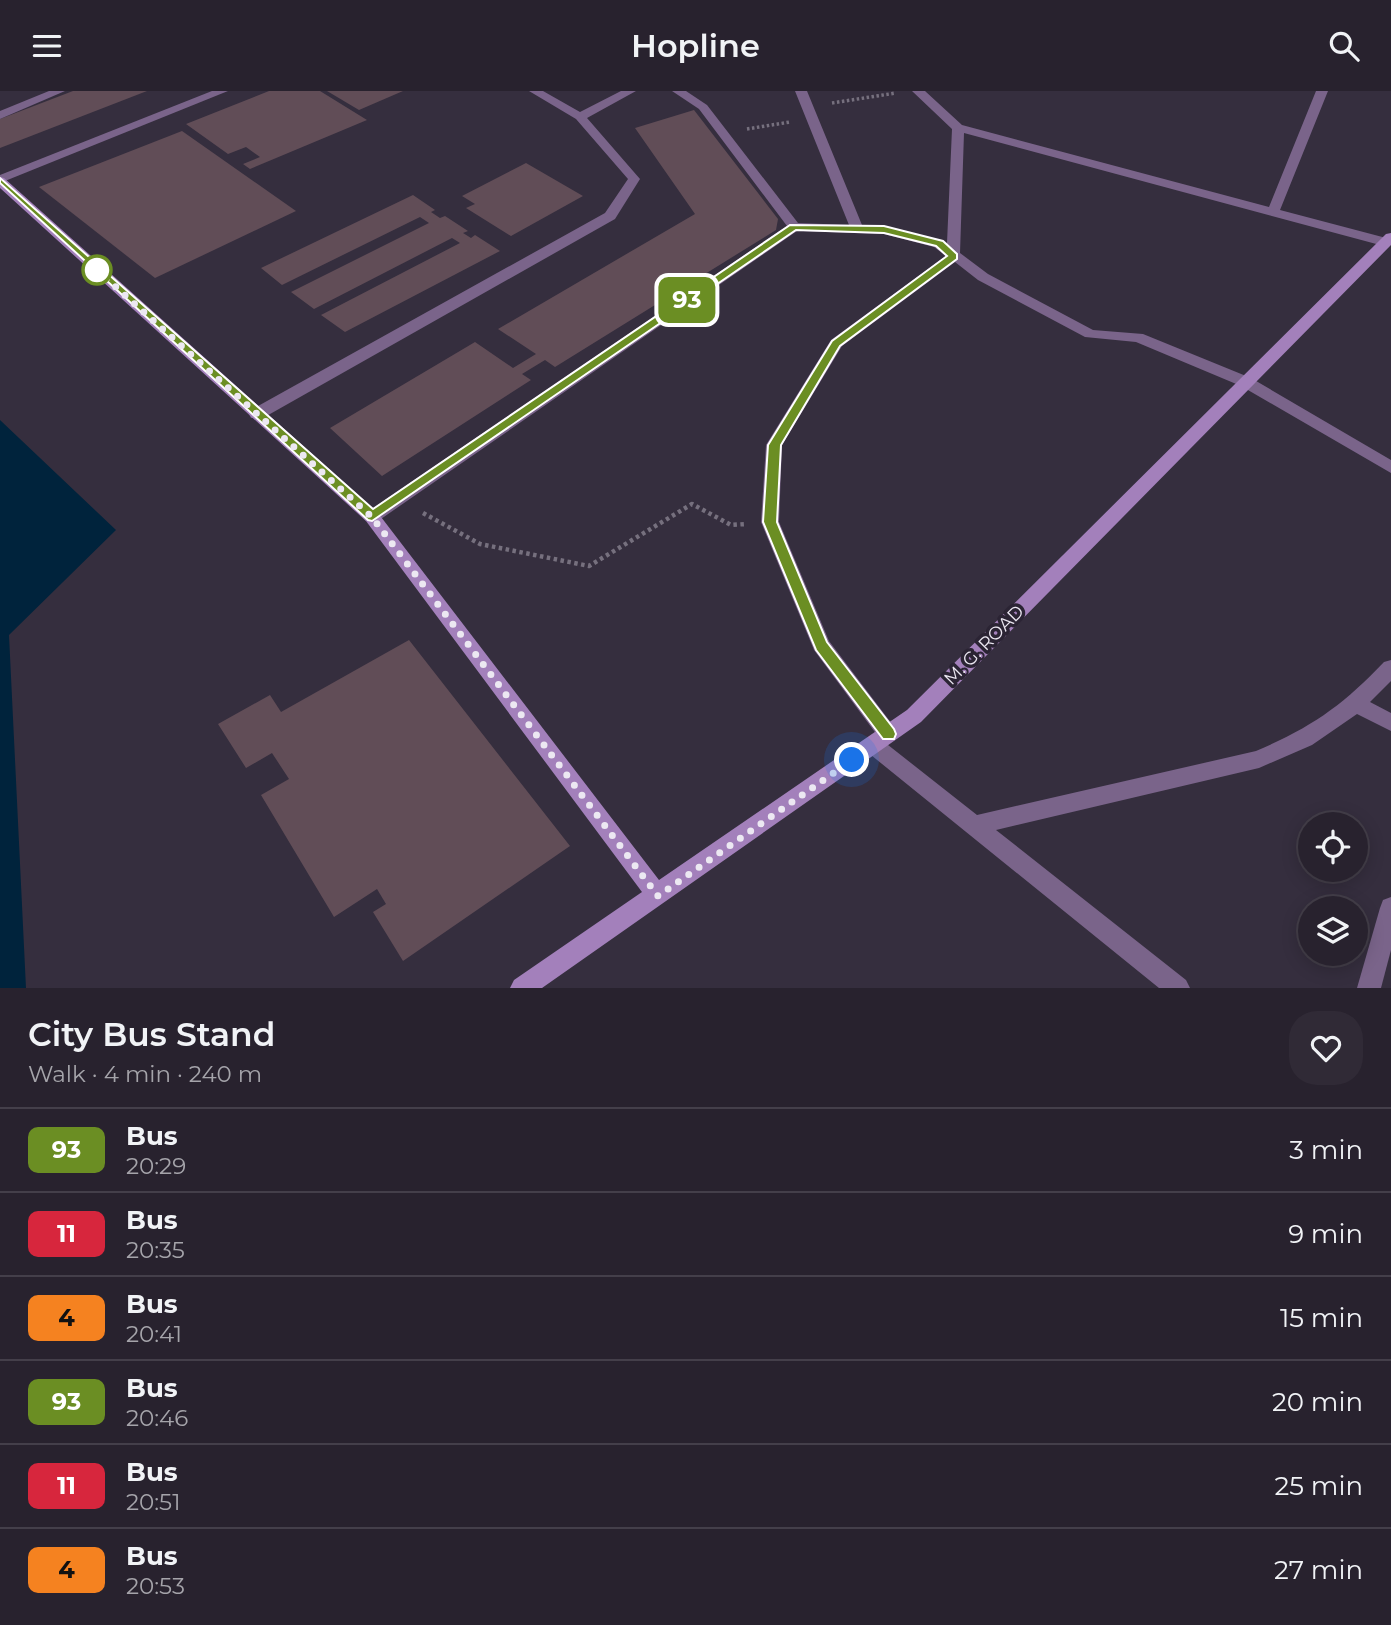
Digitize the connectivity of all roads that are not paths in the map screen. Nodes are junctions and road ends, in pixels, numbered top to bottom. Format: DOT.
graph roads {
  1 [pos="59,91"];
  2 [pos="222,91"];
  3 [pos="535,91"];
  4 [pos="630,91"];
  5 [pos="678,91"];
  6 [pos="801,91"];
  7 [pos="918,91"];
  8 [pos="1322,91"];
  9 [pos="0,115"];
  10 [pos="580,117"];
  11 [pos="958,128"];
  12 [pos="1,183"];
  13 [pos="1273,212"];
  14 [pos="794,227"];
  15 [pos="857,229"];
  16 [pos="1388,239"];
  17 [pos="953,257"];
  18 [pos="1246,382"];
  19 [pos="257,414"];
  20 [pos="1391,467"];
  21 [pos="372,517"];
  22 [pos="1391,668"];
  23 [pos="1356,704"];
  24 [pos="1391,723"];
  25 [pos="881,739"];
  26 [pos="974,824"];
  27 [pos="658,896"];
  28 [pos="1391,908"];
  29 [pos="522,988"];
  30 [pos="1178,988"];
  31 [pos="1369,988"];
  1 -- 9 [label="street"];
  2 -- 12 [label="street"];
  3 -- 10 [label="street"];
  4 -- 10 [label="street"];
  5 -- 14 [label="street"];
  6 -- 15 [label="street"];
  7 -- 11 [label="street"];
  8 -- 13 [label="street"];
  10 -- 19 [label="street"];
  11 -- 13 [label="street"];
  11 -- 17 [label="street"];
  12 -- 19 [label="main road"];
  13 -- 16 [label="street"];
  14 -- 15 [label="street"];
  14 -- 21 [label="street"];
  15 -- 17 [label="street"];
  16 -- 18 [label="main road, M. G. ROAD"];
  17 -- 18 [label="street"];
  17 -- 25 [label="street"];
  18 -- 20 [label="street"];
  18 -- 25 [label="main road, M. G. ROAD"];
  19 -- 21 [label="main road"];
  21 -- 27 [label="main road"];
  22 -- 23 [label="street"];
  23 -- 24 [label="street"];
  23 -- 26 [label="street"];
  25 -- 26 [label="street"];
  25 -- 27 [label="main road, M. G. ROAD"];
  26 -- 30 [label="street"];
  27 -- 29 [label="main road, M. G. ROAD"];
  28 -- 31 [label="street"];
}
